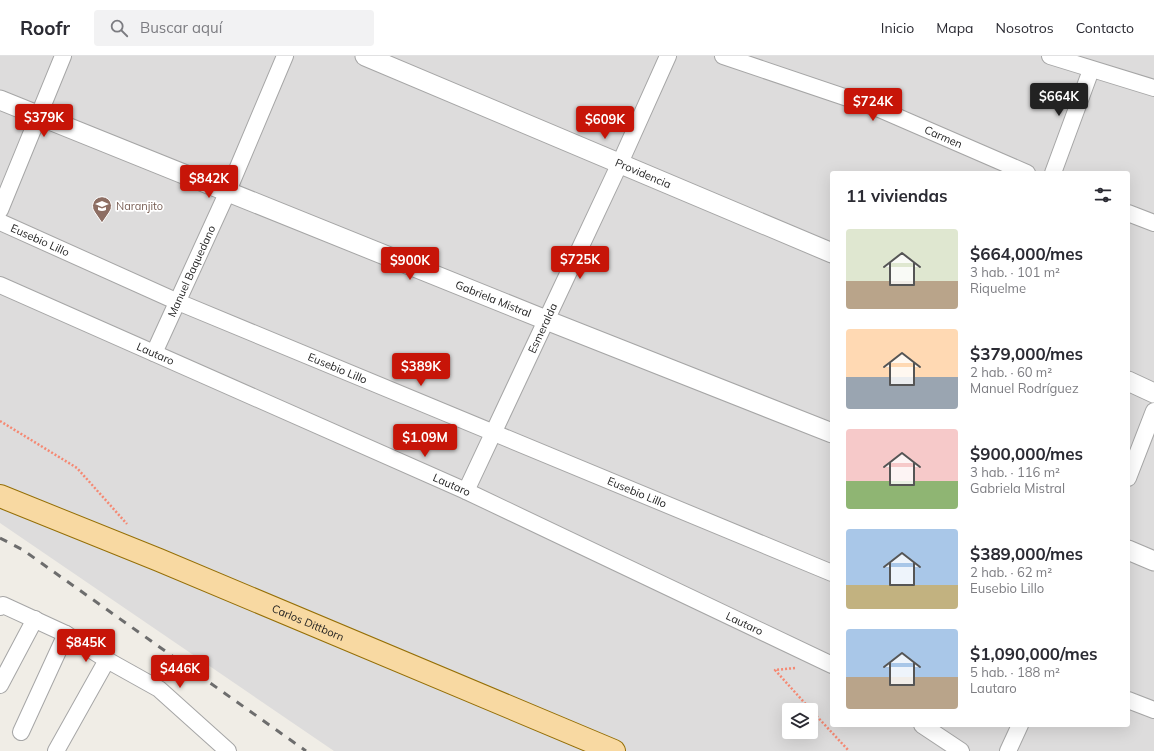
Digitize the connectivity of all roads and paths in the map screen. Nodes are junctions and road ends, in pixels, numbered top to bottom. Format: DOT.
graph roads {
  1 [pos="63,56"];
  2 [pos="285,56"];
  3 [pos="365,56"];
  4 [pos="668,56"];
  5 [pos="723,56"];
  6 [pos="1050,56"];
  7 [pos="1091,70"];
  8 [pos="1154,88"];
  9 [pos="0,100"];
  10 [pos="38,116"];
  11 [pos="620,163"];
  12 [pos="1022,171"];
  13 [pos="1055,171"];
  14 [pos="228,191"];
  15 [pos="0,210"];
  16 [pos="1130,214"];
  17 [pos="0,222"];
  18 [pos="1154,223"];
  19 [pos="830,252"];
  20 [pos="0,285"];
  21 [pos="178,302"];
  22 [pos="546,320"];
  23 [pos="154,353"];
  24 [pos="1130,382"];
  25 [pos="1154,393"];
  26 [pos="1154,411"];
  27 [pos="0,421"];
  28 [pos="830,432"];
  29 [pos="494,433"];
  30 [pos="1130,473"];
  31 [pos="466,491"];
  32 [pos="0,496"];
  33 [pos="128,526"];
  34 [pos="1130,551"];
  35 [pos="1154,561"];
  36 [pos="830,572"];
  37 [pos="0,607"];
  38 [pos="35,619"];
  39 [pos="66,634"];
  40 [pos="107,660"];
  41 [pos="830,662"];
  42 [pos="798,667"];
  43 [pos="0,685"];
  44 [pos="1130,701"];
  45 [pos="805,703"];
  46 [pos="1154,710"];
  47 [pos="818,718"];
  48 [pos="925,727"];
  49 [pos="1019,727"];
  50 [pos="21,732"];
  51 [pos="56,751"];
  52 [pos="228,751"];
  53 [pos="614,751"];
  54 [pos="849,751"];
  55 [pos="961,751"];
  56 [pos="1008,751"];
  1 -- 10 [label="street"];
  2 -- 14 [label="street, Manuel Baquedano"];
  3 -- 11 [label="street, Providencia"];
  4 -- 11 [label="street, Esmeralda"];
  5 -- 12 [label="street, Carmen"];
  6 -- 7 [label="street"];
  7 -- 8 [label="street"];
  7 -- 13 [label="street"];
  9 -- 10 [label="street, Gabriela Mistral"];
  10 -- 14 [label="street, Gabriela Mistral"];
  10 -- 15 [label="street"];
  11 -- 19 [label="street, Providencia"];
  11 -- 22 [label="street, Esmeralda"];
  14 -- 21 [label="street, Manuel Baquedano"];
  14 -- 22 [label="street, Gabriela Mistral"];
  16 -- 18 [label="street"];
  17 -- 21 [label="street, Eusebio Lillo"];
  20 -- 23 [label="street, Lautaro"];
  21 -- 23 [label="street, Manuel Baquedano"];
  21 -- 29 [label="street, Eusebio Lillo"];
  22 -- 28 [label="street, Gabriela Mistral"];
  22 -- 29 [label="street, Esmeralda"];
  23 -- 31 [label="street, Lautaro"];
  24 -- 25 [label="street"];
  26 -- 30 [label="street"];
  27 -- 33 [label="path"];
  29 -- 31 [label="street, Esmeralda"];
  29 -- 36 [label="street, Eusebio Lillo"];
  31 -- 41 [label="street, Lautaro"];
  32 -- 53 [label="main road, Carlos Dittborn"];
  34 -- 35 [label="street"];
  37 -- 38 [label="street"];
  38 -- 39 [label="street"];
  38 -- 43 [label="street"];
  39 -- 40 [label="street"];
  39 -- 50 [label="street"];
  40 -- 51 [label="street"];
  40 -- 52 [label="street"];
  42 -- 45 [label="path"];
  44 -- 46 [label="street"];
  47 -- 54 [label="path"];
  48 -- 55 [label="street"];
  49 -- 56 [label="street"];
}
